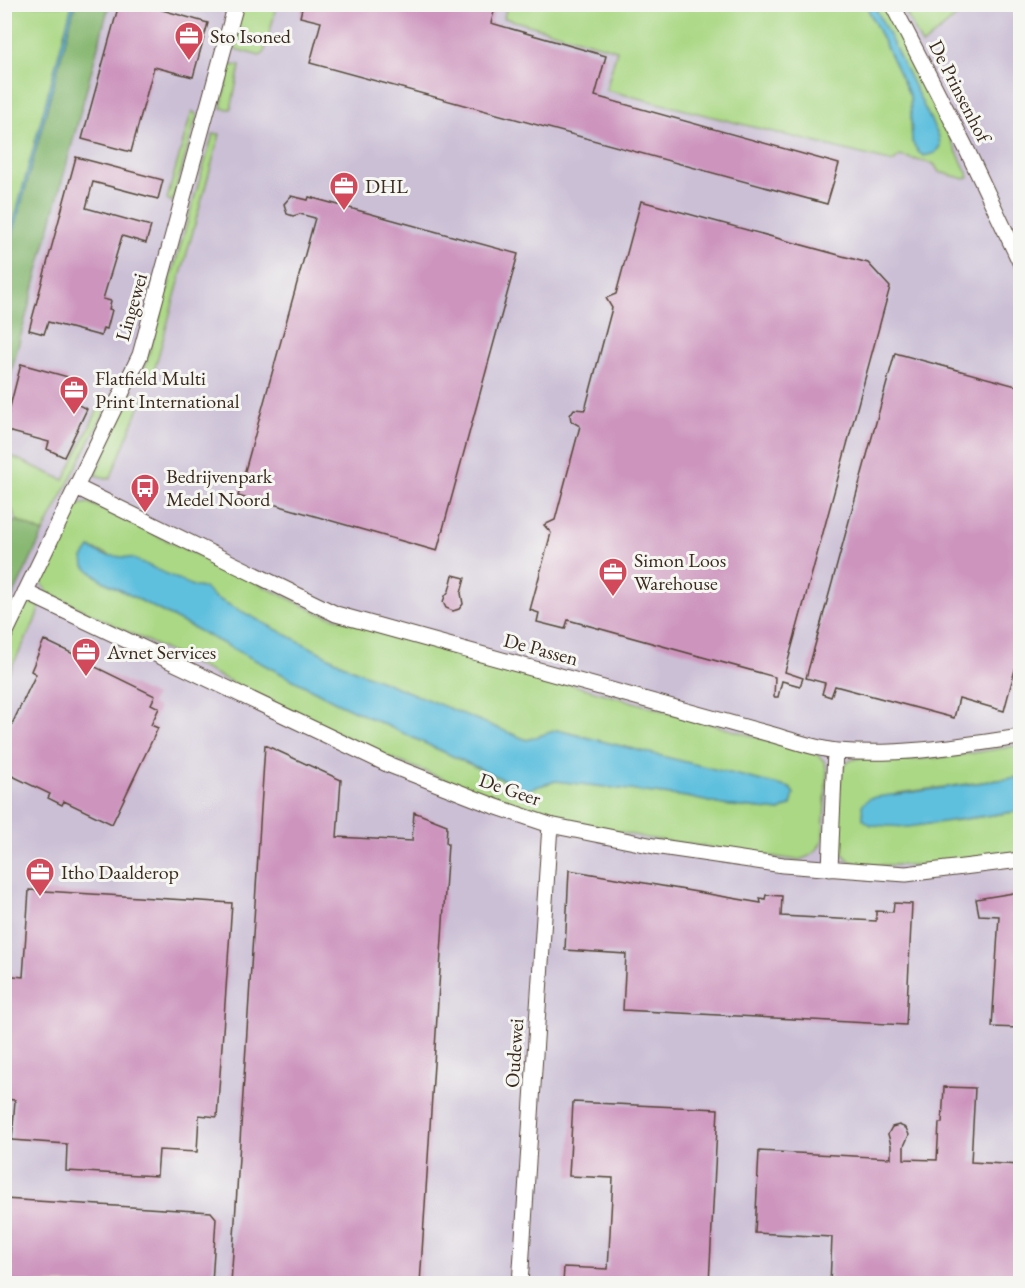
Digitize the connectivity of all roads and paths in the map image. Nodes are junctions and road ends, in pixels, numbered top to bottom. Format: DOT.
graph roads {
  1 [pos="236,4"];
  2 [pos="892,4"];
  3 [pos="1020,262"];
  4 [pos="76,487"];
  5 [pos="26,592"];
  6 [pos="4,636"];
  7 [pos="1020,737"];
  8 [pos="835,750"];
  9 [pos="550,825"];
  10 [pos="1020,860"];
  11 [pos="830,868"];
  12 [pos="520,1284"];
  1 -- 4 [label="street, Lingewei"];
  2 -- 3 [label="street, De Prinsenhof"];
  4 -- 5 [label="street, Lingewei"];
  4 -- 8 [label="street, De Passen"];
  5 -- 6 [label="street, Lingewei"];
  5 -- 9 [label="street, De Geer"];
  7 -- 8 [label="street, De Passen"];
  8 -- 11 [label="street"];
  9 -- 11 [label="street, De Geer"];
  9 -- 12 [label="street, Oudewei"];
  10 -- 11 [label="street, De Geer"];
}
